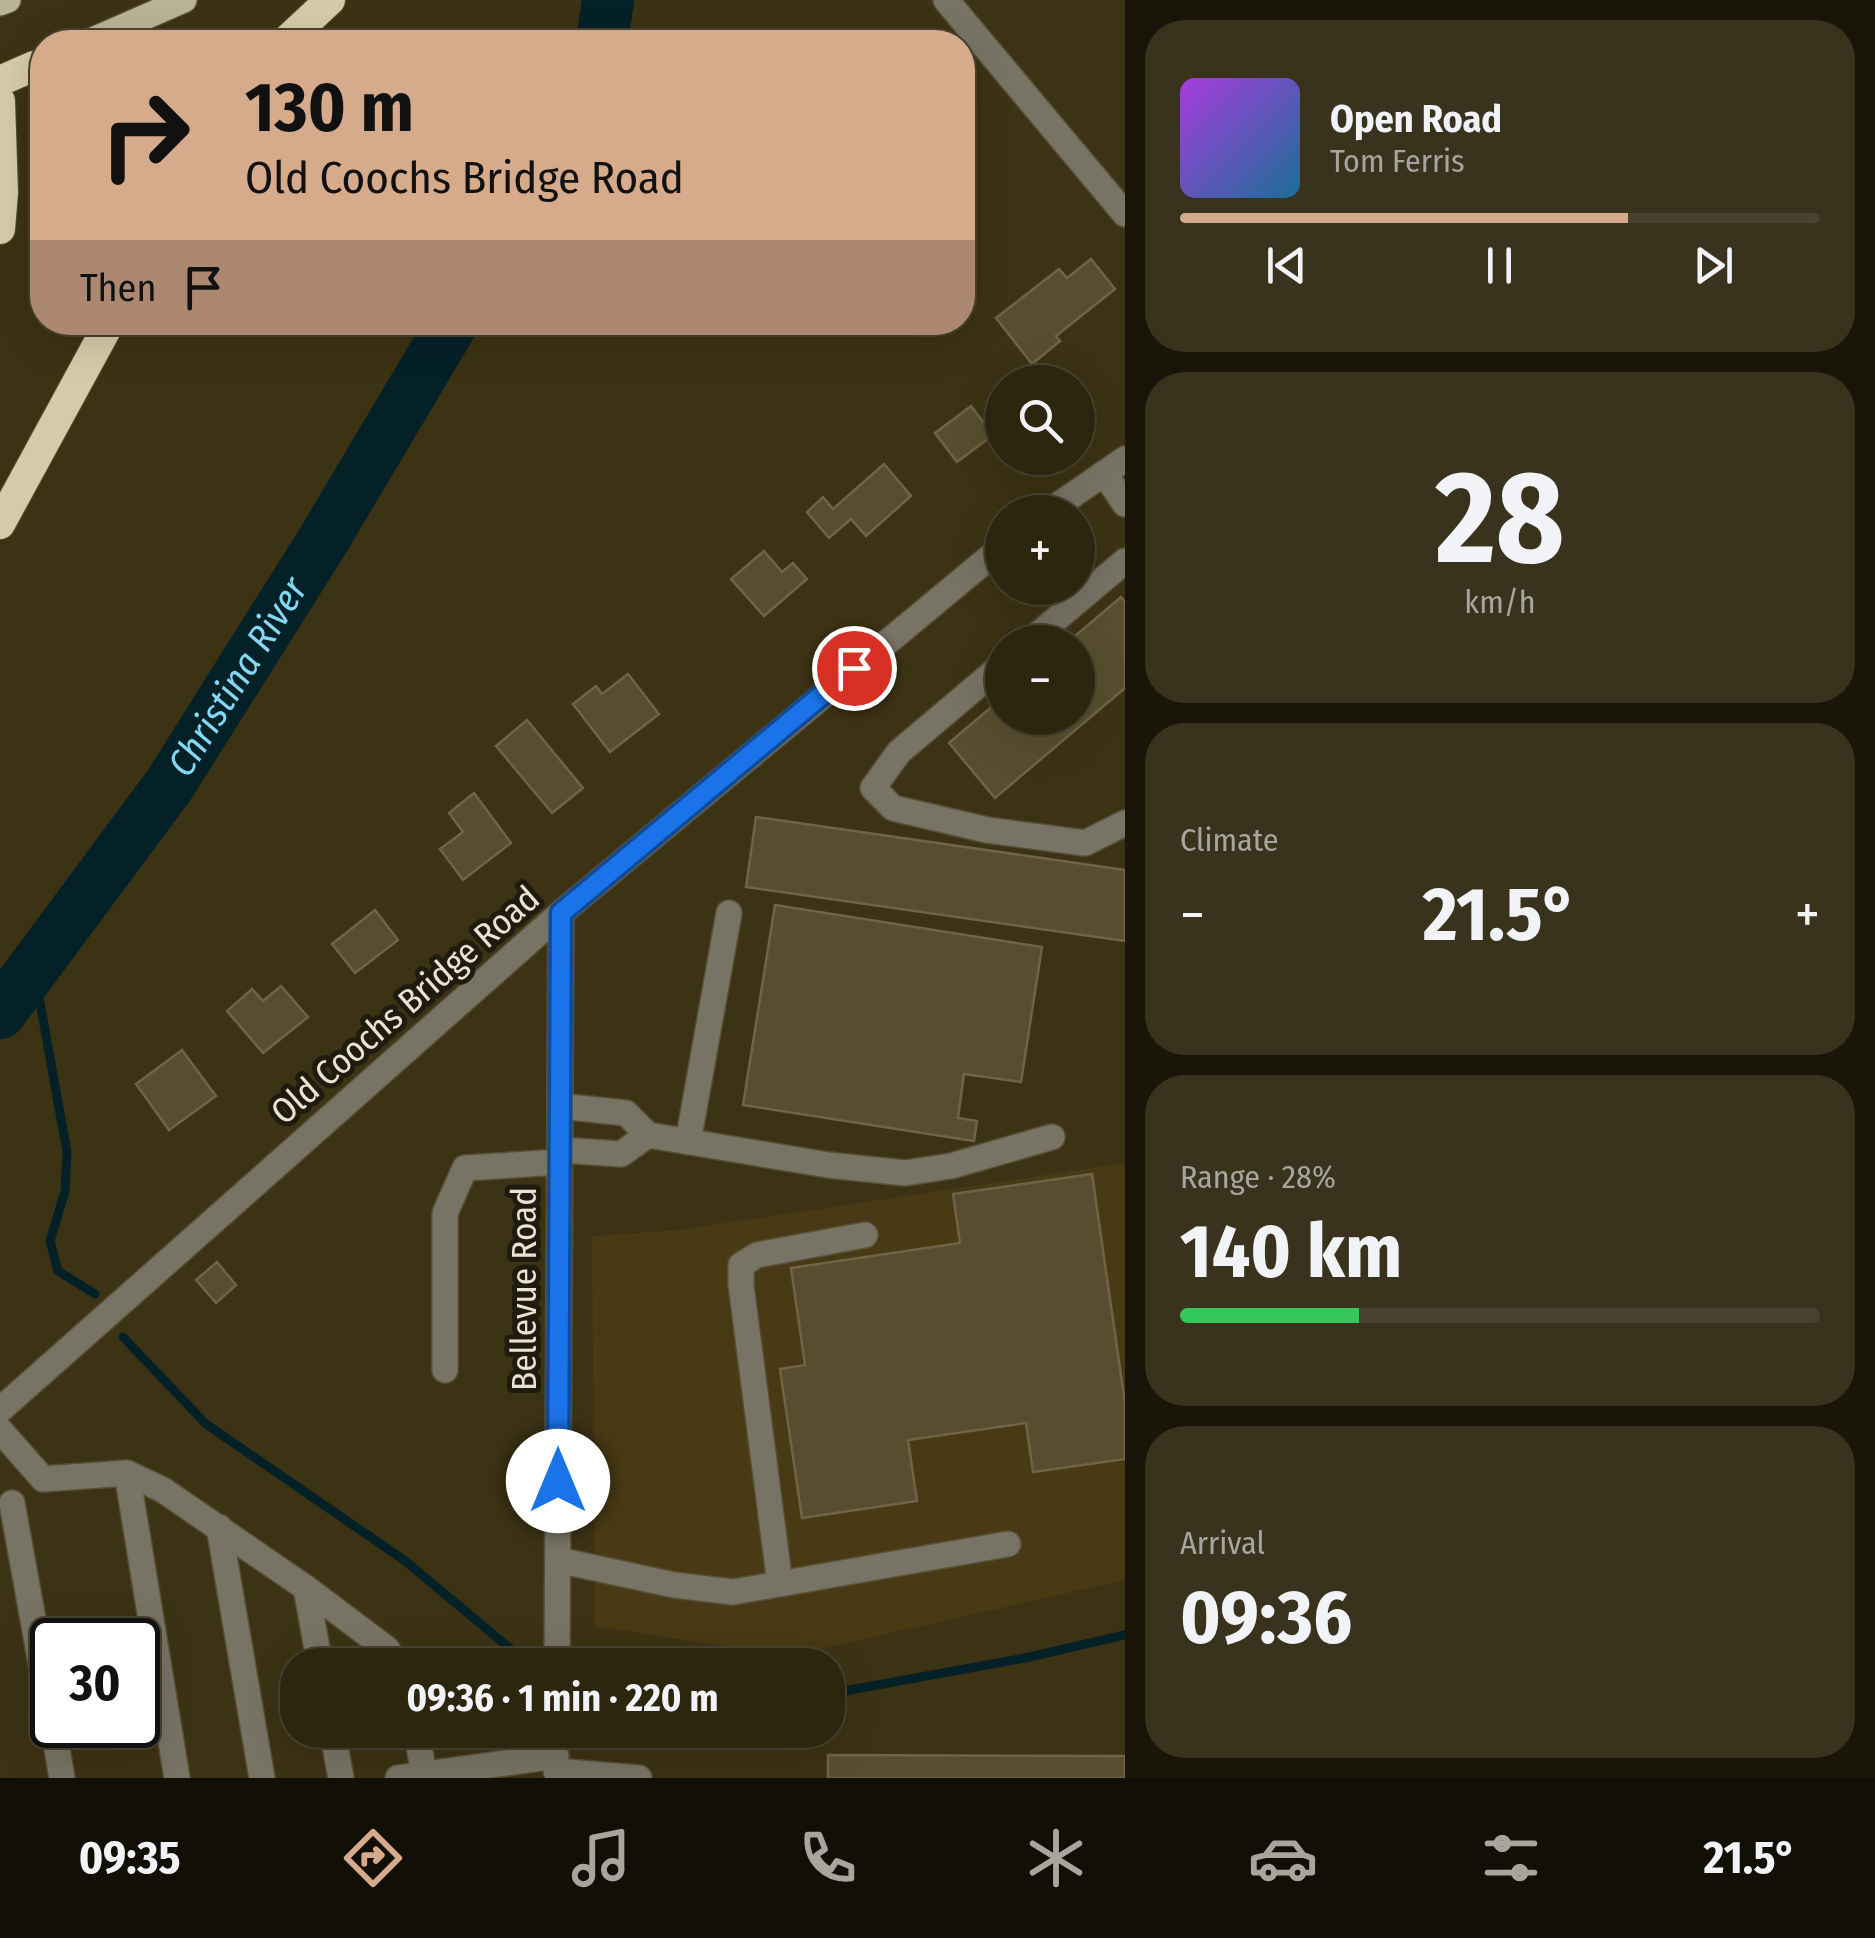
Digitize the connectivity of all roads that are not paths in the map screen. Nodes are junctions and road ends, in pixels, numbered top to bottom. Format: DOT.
graph roads {
  1 [pos="8,0"];
  2 [pos="184,0"];
  3 [pos="330,0"];
  4 [pos="946,0"];
  5 [pos="0,4"];
  6 [pos="115,30"];
  7 [pos="299,30"];
  8 [pos="971,30"];
  9 [pos="975,35"];
  10 [pos="30,68"];
  11 [pos="0,81"];
  12 [pos="0,101"];
  13 [pos="1125,214"];
  14 [pos="0,229"];
  15 [pos="103,335"];
  16 [pos="1114,466"];
  17 [pos="1072,495"];
  18 [pos="1125,504"];
  19 [pos="0,524"];
  20 [pos="985,561"];
  21 [pos="1125,561"];
  22 [pos="1049,625"];
  23 [pos="985,679"];
  24 [pos="1125,824"];
  25 [pos="561,913"];
  26 [pos="729,913"];
  27 [pos="560,1106"];
  28 [pos="648,1135"];
  29 [pos="1052,1137"];
  30 [pos="688,1142"];
  31 [pos="560,1156"];
  32 [pos="865,1235"];
  33 [pos="445,1370"];
  34 [pos="0,1410"];
  35 [pos="0,1430"];
  36 [pos="127,1473"];
  37 [pos="43,1479"];
  38 [pos="6,1508"];
  39 [pos="218,1527"];
  40 [pos="1008,1544"];
  41 [pos="558,1560"];
  42 [pos="780,1584"];
  43 [pos="306,1588"];
  44 [pos="30,1621"];
  45 [pos="317,1648"];
  46 [pos="386,1648"];
  47 [pos="557,1648"];
  48 [pos="56,1748"];
  49 [pos="335,1748"];
  50 [pos="413,1748"];
  51 [pos="556,1759"];
  52 [pos="409,1777"];
  53 [pos="62,1778"];
  54 [pos="177,1778"];
  55 [pos="262,1778"];
  56 [pos="341,1778"];
  57 [pos="639,1778"];
  1 -- 5 [label="main road"];
  2 -- 6 [label="main road"];
  3 -- 7 [label="highway"];
  4 -- 8 [label="street"];
  9 -- 13 [label="street"];
  10 -- 11 [label="highway"];
  12 -- 14 [label="highway"];
  15 -- 19 [label="highway"];
  16 -- 17 [label="street"];
  16 -- 18 [label="street"];
  20 -- 25 [label="street, Old Coochs Bridge Road"];
  21 -- 22 [label="street"];
  23 -- 24 [label="street"];
  25 -- 27 [label="street, Bellevue Road"];
  25 -- 34 [label="street, Old Coochs Bridge Road"];
  26 -- 30 [label="street"];
  27 -- 28 [label="street"];
  27 -- 31 [label="street, Bellevue Road"];
  28 -- 30 [label="street"];
  28 -- 31 [label="street"];
  29 -- 30 [label="street"];
  31 -- 33 [label="street"];
  31 -- 41 [label="street, Bellevue Road"];
  32 -- 42 [label="street"];
  35 -- 37 [label="street"];
  36 -- 37 [label="street"];
  36 -- 39 [label="street"];
  36 -- 54 [label="street"];
  37 -- 38 [label="street"];
  38 -- 44 [label="street"];
  39 -- 43 [label="street"];
  39 -- 55 [label="street"];
  40 -- 42 [label="street"];
  41 -- 42 [label="street"];
  41 -- 47 [label="street, Bellevue Road"];
  43 -- 45 [label="street"];
  43 -- 46 [label="street"];
  48 -- 53 [label="street"];
  49 -- 56 [label="street"];
  50 -- 52 [label="street"];
  51 -- 52 [label="street"];
  51 -- 57 [label="street"];
}
